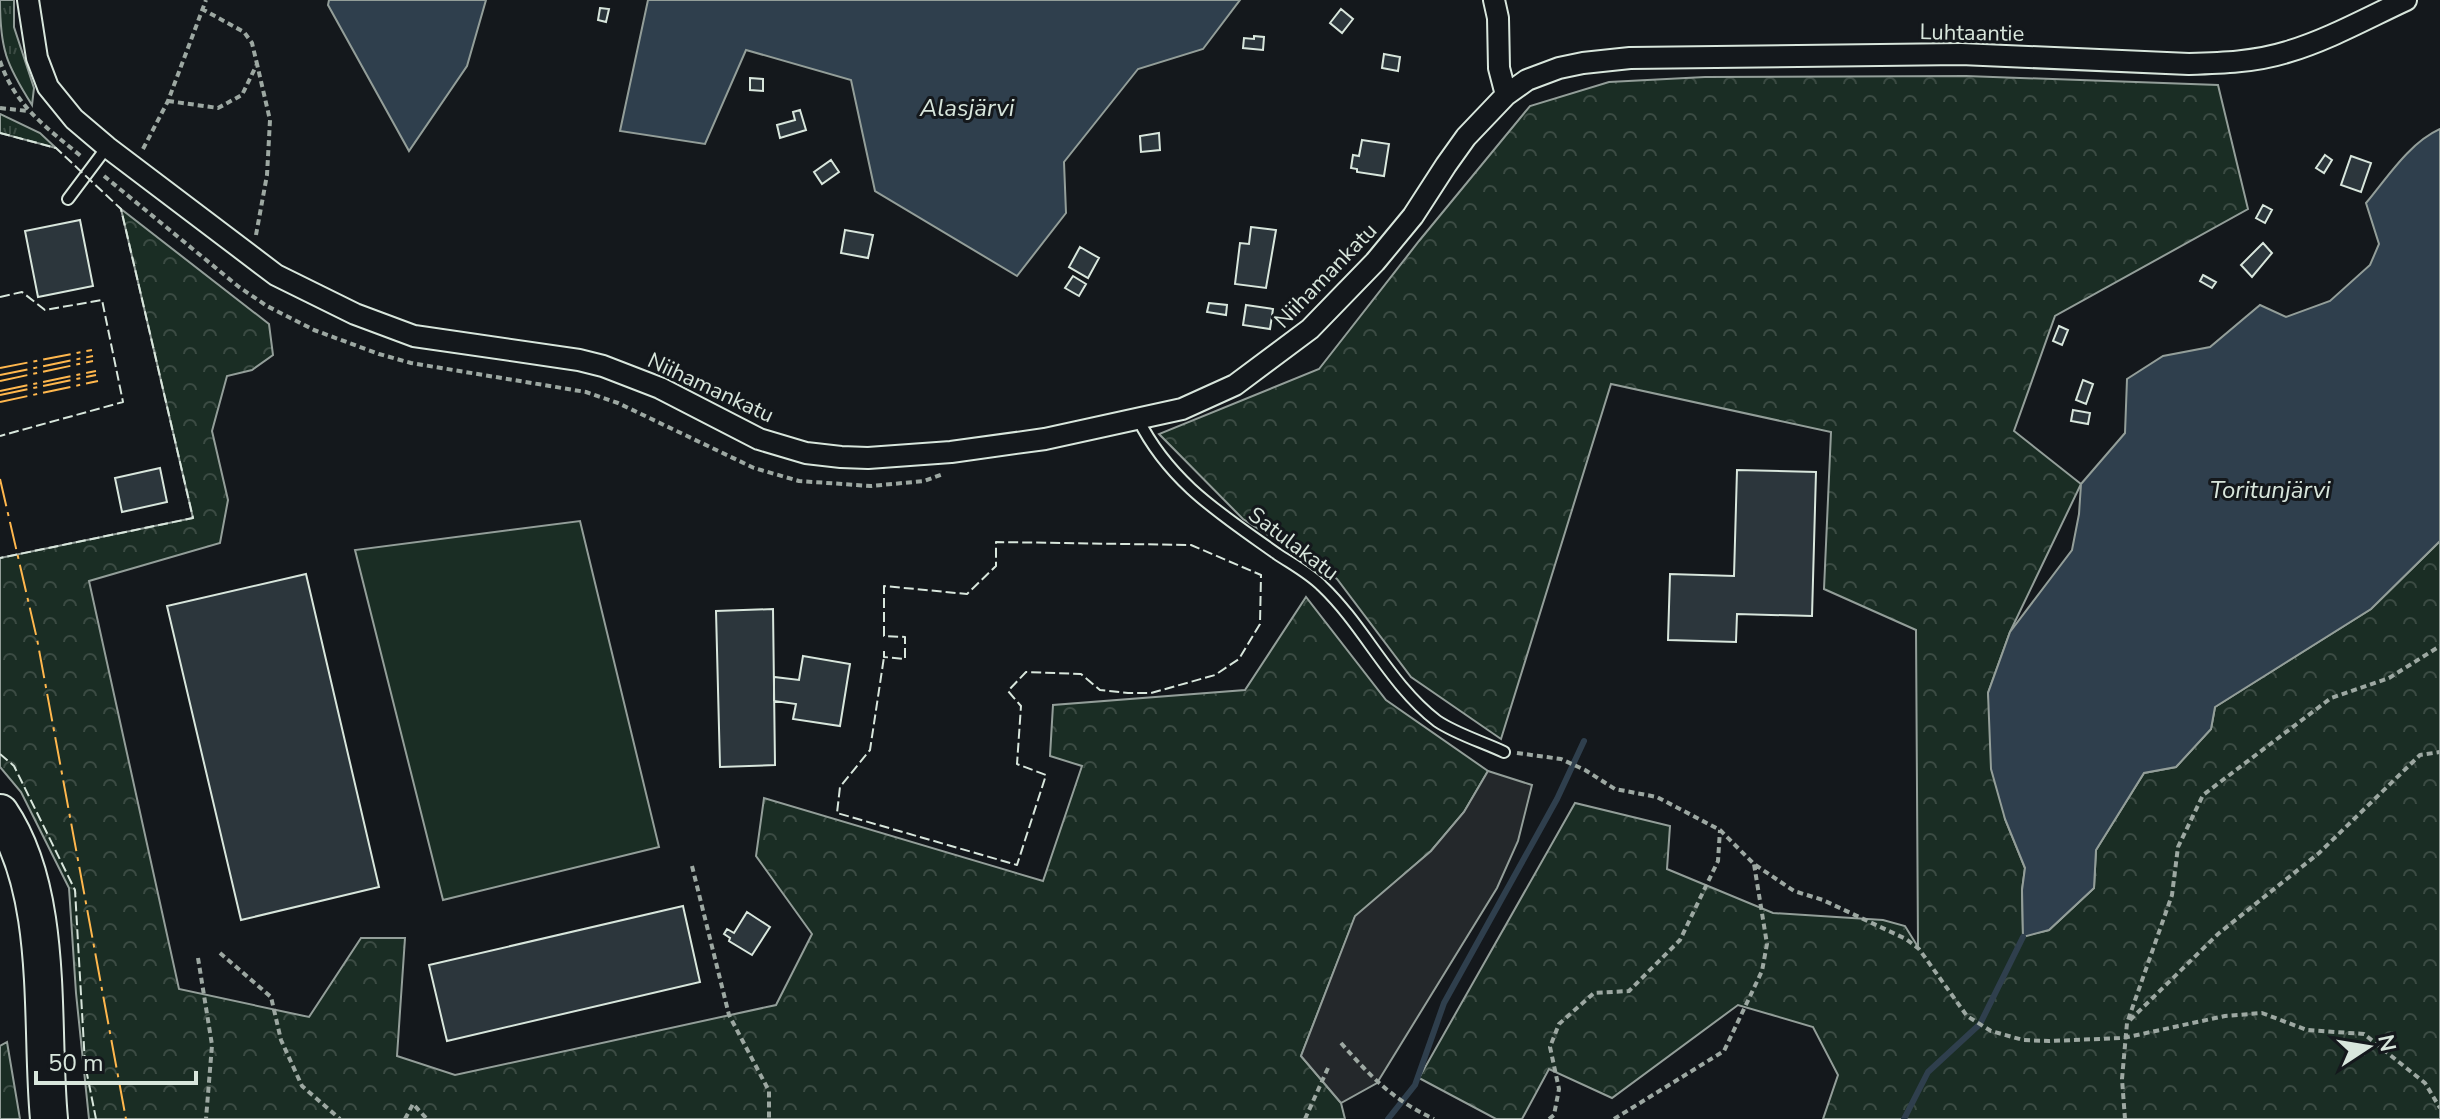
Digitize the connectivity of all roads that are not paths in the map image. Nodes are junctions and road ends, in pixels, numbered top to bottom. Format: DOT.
graph roads {
  1 [pos="28,0"];
  2 [pos="1494,0"];
  3 [pos="2406,0"];
  4 [pos="1527,80"];
  5 [pos="1506,95"];
  6 [pos="107,147"];
  7 [pos="68,199"];
  8 [pos="1138,419"];
  9 [pos="1504,752"];
  10 [pos="0,813"];
  11 [pos="49,1119"];
  1 -- 6 [label="street, Niihamankatu"];
  2 -- 5 [label="street"];
  3 -- 4 [label="street, Luhtaantie"];
  4 -- 5 [label="street, Niihamankatu"];
  5 -- 8 [label="street, Niihamankatu"];
  6 -- 7 [label="lane"];
  6 -- 8 [label="street, Niihamankatu"];
  8 -- 9 [label="lane, Satulakatu"];
  10 -- 11 [label="highway"];
}
